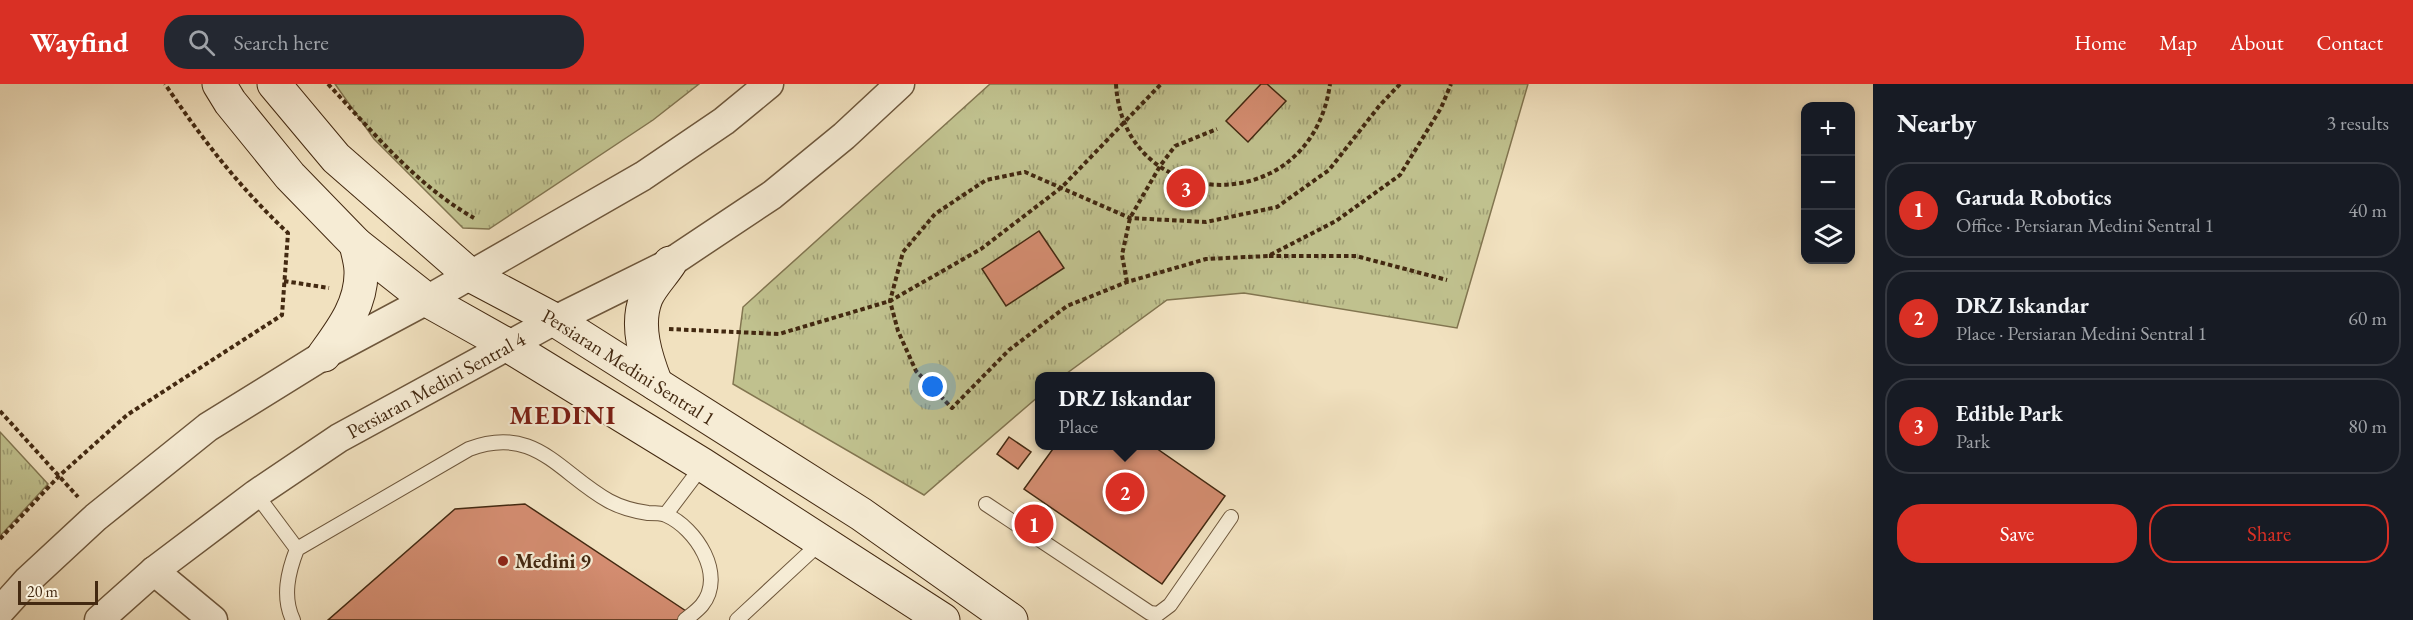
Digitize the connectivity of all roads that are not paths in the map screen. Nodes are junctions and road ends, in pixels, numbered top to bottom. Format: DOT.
graph roads {
  1 [pos="219,84"];
  2 [pos="274,84"];
  3 [pos="769,84"];
  4 [pos="900,84"];
  5 [pos="356,244"];
  6 [pos="670,263"];
  7 [pos="470,275"];
  8 [pos="427,300"];
  9 [pos="555,320"];
  10 [pos="509,346"];
  11 [pos="324,355"];
  12 [pos="656,384"];
  13 [pos="703,465"];
  14 [pos="256,494"];
  15 [pos="986,504"];
  16 [pos="666,514"];
  17 [pos="1231,517"];
  18 [pos="823,541"];
  19 [pos="297,549"];
  20 [pos="154,571"];
  21 [pos="0,611"];
  22 [pos="1148,617"];
  23 [pos="99,620"];
  24 [pos="213,620"];
  25 [pos="293,620"];
  26 [pos="685,620"];
  27 [pos="737,620"];
  28 [pos="943,620"];
  29 [pos="1011,620"];
  1 -- 5 [label="street"];
  2 -- 7 [label="street, Persiaran Medini Sentral 1"];
  3 -- 7 [label="street"];
  4 -- 6 [label="street, Persiaran Medini Sentral 4"];
  5 -- 8 [label="street"];
  5 -- 11 [label="street"];
  6 -- 9 [label="street, Persiaran Medini Sentral 4"];
  6 -- 12 [label="street"];
  7 -- 8 [label="street"];
  7 -- 9 [label="street, Persiaran Medini Sentral 1"];
  8 -- 10 [label="street"];
  8 -- 11 [label="street"];
  9 -- 10 [label="street, Persiaran Medini Sentral 4"];
  9 -- 12 [label="street, Persiaran Medini Sentral 1"];
  10 -- 13 [label="street"];
  10 -- 14 [label="street, Persiaran Medini Sentral 4"];
  11 -- 21 [label="street"];
  12 -- 29 [label="street, Persiaran Medini Sentral 1"];
  13 -- 16 [label="lane"];
  13 -- 18 [label="street"];
  14 -- 19 [label="lane"];
  14 -- 20 [label="street, Persiaran Medini Sentral 4"];
  15 -- 22 [label="lane"];
  16 -- 19 [label="lane"];
  16 -- 26 [label="lane"];
  17 -- 22 [label="lane"];
  18 -- 27 [label="lane"];
  18 -- 28 [label="street"];
  19 -- 25 [label="lane"];
  20 -- 23 [label="street, Persiaran Medini Sentral 4"];
  20 -- 24 [label="street"];
}
